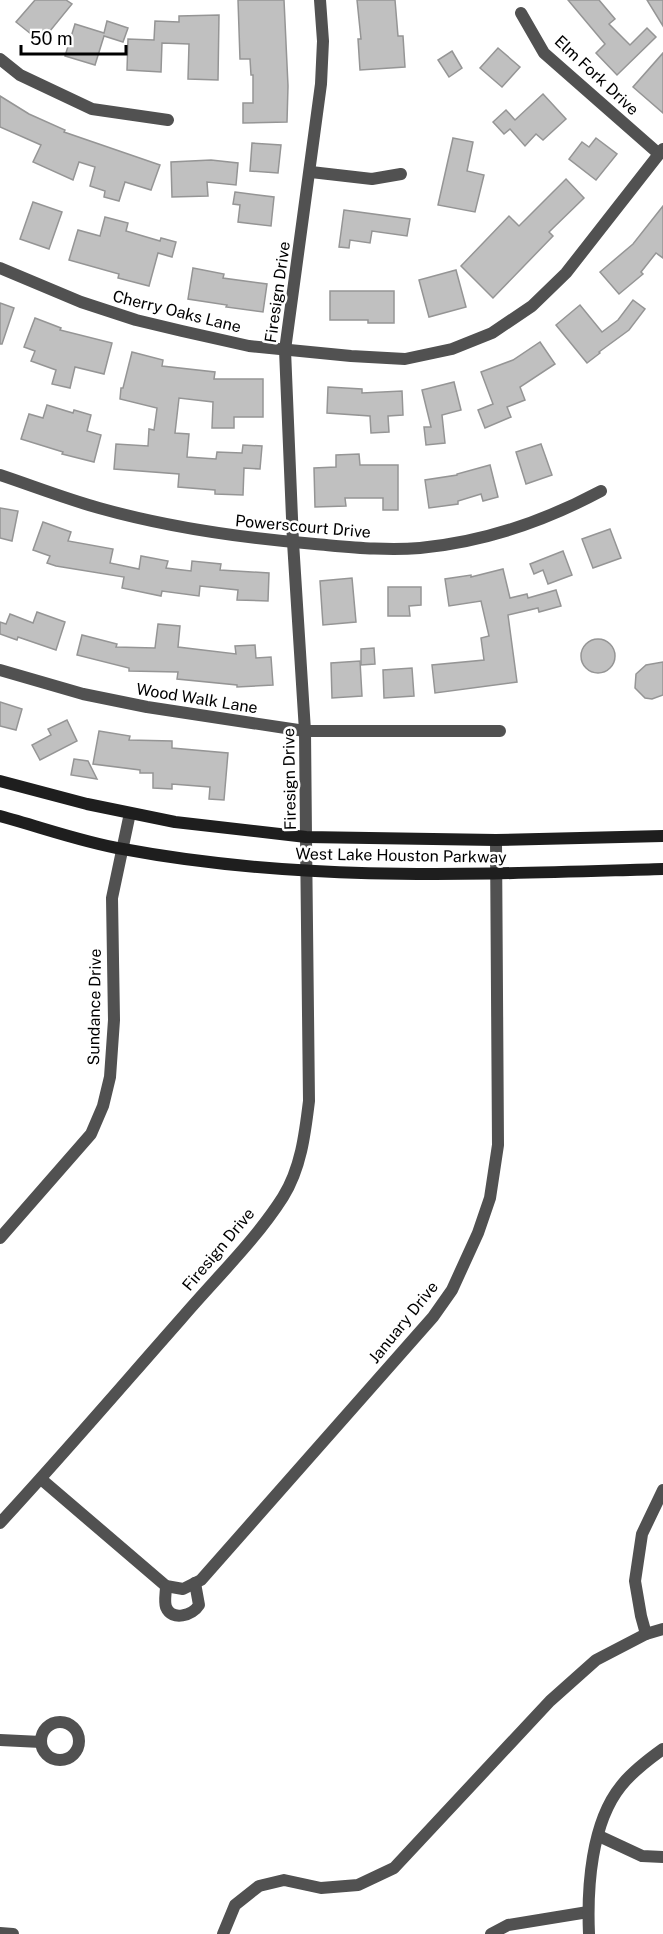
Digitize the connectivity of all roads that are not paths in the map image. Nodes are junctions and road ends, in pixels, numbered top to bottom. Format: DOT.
graph roads {
  1 [pos="320,0"];
  2 [pos="521,13"];
  3 [pos="0,59"];
  4 [pos="168,120"];
  5 [pos="661,152"];
  6 [pos="311,172"];
  7 [pos="401,174"];
  8 [pos="0,268"];
  9 [pos="285,350"];
  10 [pos="0,475"];
  11 [pos="601,491"];
  12 [pos="293,542"];
  13 [pos="0,670"];
  14 [pos="305,731"];
  15 [pos="500,731"];
  16 [pos="0,781"];
  17 [pos="130,813"];
  18 [pos="0,816"];
  19 [pos="663,836"];
  20 [pos="306,837"];
  21 [pos="496,840"];
  22 [pos="121,849"];
  23 [pos="663,869"];
  24 [pos="306,872"];
  25 [pos="496,873"];
  26 [pos="0,1238"];
  27 [pos="41,1479"];
  28 [pos="663,1490"];
  29 [pos="0,1523"];
  30 [pos="195,1583"];
  31 [pos="166,1586"];
  32 [pos="663,1629"];
  33 [pos="646,1634"];
  34 [pos="0,1740"];
  35 [pos="41,1742"];
  36 [pos="663,1749"];
  37 [pos="599,1836"];
  38 [pos="663,1857"];
  39 [pos="588,1912"];
  40 [pos="0,1933"];
  41 [pos="13,1934"];
  42 [pos="224,1934"];
  43 [pos="491,1934"];
  44 [pos="589,1934"];
  1 -- 6 [label="street, Firesign Drive"];
  2 -- 5 [label="street, Elm Fork Drive"];
  3 -- 4 [label="street"];
  5 -- 9 [label="street, Cherry Oaks Lane"];
  6 -- 7 [label="street"];
  6 -- 9 [label="street, Firesign Drive"];
  8 -- 9 [label="street, Cherry Oaks Lane"];
  9 -- 12 [label="street, Firesign Drive"];
  10 -- 12 [label="street, Powerscourt Drive"];
  11 -- 12 [label="street, Powerscourt Drive"];
  12 -- 14 [label="street, Firesign Drive"];
  13 -- 14 [label="street, Wood Walk Lane"];
  14 -- 15 [label="street, Wood Walk Lane"];
  14 -- 20 [label="street, Firesign Drive"];
  16 -- 17 [label="main road, West Lake Houston Parkway"];
  17 -- 20 [label="main road, West Lake Houston Parkway"];
  17 -- 22 [label="street, Sundance Drive"];
  18 -- 22 [label="main road, West Lake Houston Parkway"];
  19 -- 21 [label="main road, West Lake Houston Parkway"];
  20 -- 21 [label="main road, West Lake Houston Parkway"];
  20 -- 24 [label="street, Firesign Drive"];
  21 -- 25 [label="street, January Drive"];
  22 -- 24 [label="main road, West Lake Houston Parkway"];
  22 -- 26 [label="street, Sundance Drive"];
  23 -- 25 [label="main road, West Lake Houston Parkway"];
  24 -- 25 [label="main road, West Lake Houston Parkway"];
  24 -- 27 [label="street, Firesign Drive"];
  25 -- 30 [label="street, January Drive"];
  27 -- 29 [label="street, Firesign Drive"];
  27 -- 31 [label="street"];
  28 -- 33 [label="street"];
  30 -- 31 [label="street"];
  30 -- 31 [label="street"];
  32 -- 33 [label="street"];
  33 -- 42 [label="street"];
  34 -- 35 [label="street"];
  36 -- 37 [label="street"];
  37 -- 38 [label="street"];
  37 -- 39 [label="street"];
  39 -- 43 [label="street"];
  39 -- 44 [label="street"];
  40 -- 41 [label="street"];
}
